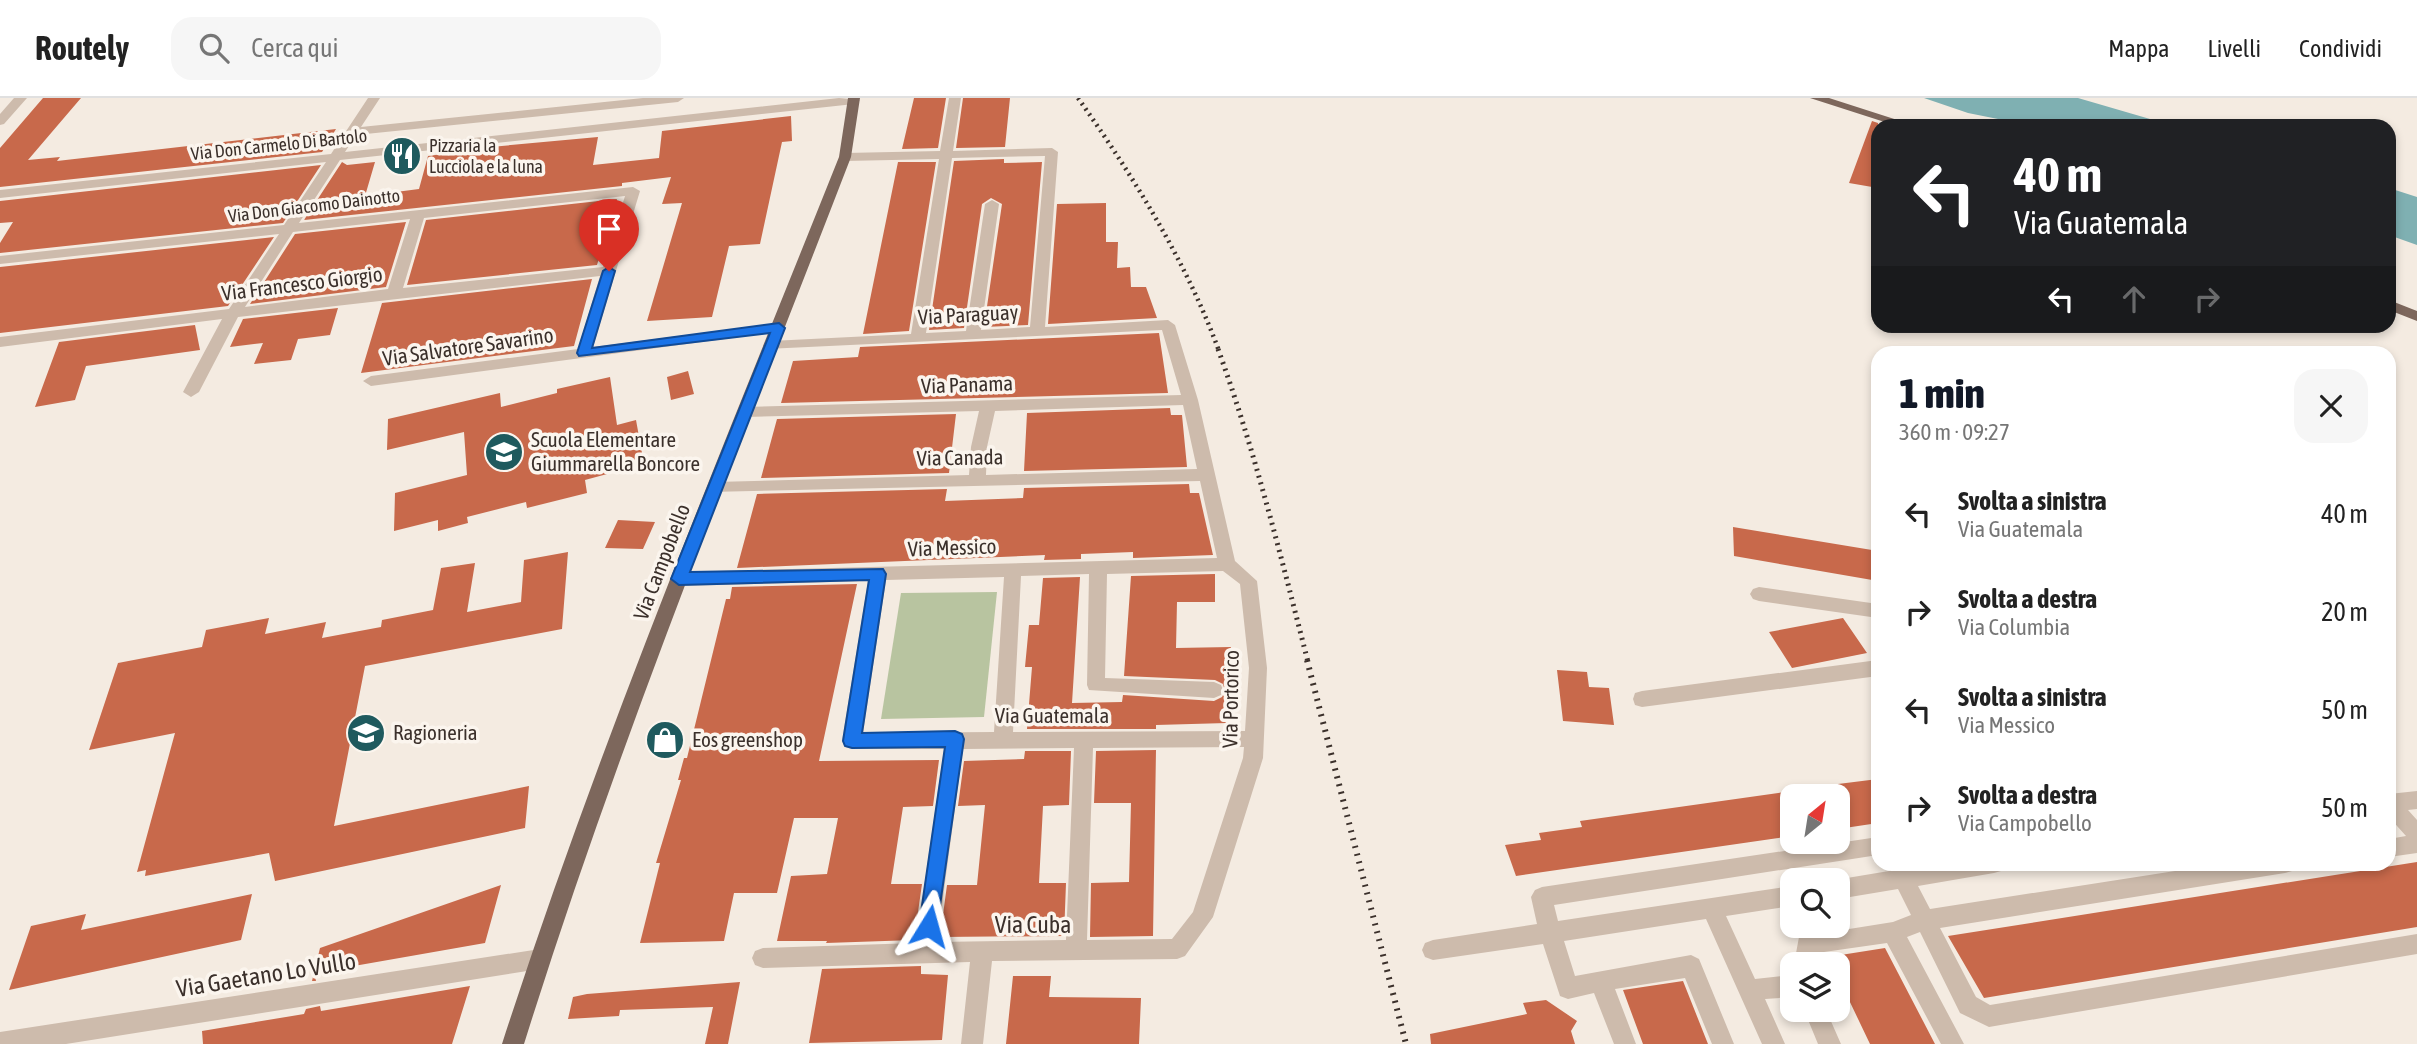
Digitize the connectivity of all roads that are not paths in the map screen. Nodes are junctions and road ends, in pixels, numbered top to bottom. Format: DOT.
graph roads {
  1 [pos="21,98"];
  2 [pos="374,98"];
  3 [pos="560,98"];
  4 [pos="678,98"];
  5 [pos="955,98"];
  6 [pos="1816,98"];
  7 [pos="854,99"];
  8 [pos="552,111"];
  9 [pos="1886,119"];
  10 [pos="0,121"];
  11 [pos="353,132"];
  12 [pos="547,132"];
  13 [pos="946,155"];
  14 [pos="337,156"];
  15 [pos="845,157"];
  16 [pos="0,194"];
  17 [pos="992,204"];
  18 [pos="419,213"];
  19 [pos="289,230"];
  20 [pos="0,260"];
  21 [pos="609,271"];
  22 [pos="394,293"];
  23 [pos="2396,308"];
  24 [pos="236,313"];
  25 [pos="2417,316"];
  26 [pos="1168,325"];
  27 [pos="779,328"];
  28 [pos="1037,332"];
  29 [pos="973,335"];
  30 [pos="918,339"];
  31 [pos="0,342"];
  32 [pos="771,346"];
  33 [pos="584,353"];
  34 [pos="371,381"];
  35 [pos="191,392"];
  36 [pos="1190,400"];
  37 [pos="988,405"];
  38 [pos="745,412"];
  39 [pos="1207,475"];
  40 [pos="977,481"];
  41 [pos="715,488"];
  42 [pos="1227,564"];
  43 [pos="1098,567"];
  44 [pos="1013,569"];
  45 [pos="878,574"];
  46 [pos="679,579"];
  47 [pos="1759,594"];
  48 [pos="1871,610"];
  49 [pos="1871,669"];
  50 [pos="1214,690"];
  51 [pos="1642,699"];
  52 [pos="1084,738"];
  53 [pos="955,739"];
  54 [pos="1003,739"];
  55 [pos="1252,739"];
  56 [pos="2417,800"];
  57 [pos="2396,802"];
  58 [pos="2396,811"];
  59 [pos="2417,834"];
  60 [pos="2417,844"];
  61 [pos="1871,847"];
  62 [pos="2396,847"];
  63 [pos="1949,871"];
  64 [pos="2240,871"];
  65 [pos="1904,878"];
  66 [pos="1850,887"];
  67 [pos="1780,898"];
  68 [pos="1712,909"];
  69 [pos="1925,920"];
  70 [pos="1550,932"];
  71 [pos="1892,932"];
  72 [pos="2417,944"];
  73 [pos="1177,949"];
  74 [pos="1433,950"];
  75 [pos="982,951"];
  76 [pos="1076,951"];
  77 [pos="1806,952"];
  78 [pos="925,953"];
  79 [pos="763,958"];
  80 [pos="540,959"];
  81 [pos="1601,981"];
  82 [pos="1780,987"];
  83 [pos="1749,990"];
  84 [pos="1820,1022"];
  85 [pos="0,1043"];
  86 [pos="513,1044"];
  87 [pos="972,1044"];
  88 [pos="1625,1044"];
  89 [pos="1723,1044"];
  90 [pos="1773,1044"];
  91 [pos="1830,1044"];
  92 [pos="1953,1044"];
  1 -- 10 [label="street"];
  2 -- 11 [label="street"];
  3 -- 8 [label="street"];
  4 -- 8 [label="street"];
  5 -- 13 [label="street"];
  6 -- 9 [label="main road"];
  7 -- 12 [label="street, Via Don Carmelo Di Bartolo"];
  7 -- 15 [label="main road, Via Campobello"];
  8 -- 11 [label="street"];
  8 -- 12 [label="street"];
  11 -- 14 [label="street"];
  12 -- 14 [label="street, Via Don Carmelo Di Bartolo"];
  13 -- 15 [label="street"];
  13 -- 28 [label="street"];
  13 -- 30 [label="street"];
  14 -- 16 [label="street, Via Don Carmelo Di Bartolo"];
  14 -- 19 [label="street"];
  15 -- 27 [label="main road, Via Campobello"];
  17 -- 29 [label="street"];
  18 -- 19 [label="street, Via Don Giacomo Dainotto"];
  18 -- 21 [label="street, Via Don Giacomo Dainotto"];
  18 -- 22 [label="street"];
  19 -- 20 [label="street, Via Don Giacomo Dainotto"];
  19 -- 24 [label="street"];
  21 -- 22 [label="street, Via Francesco Giorgio"];
  21 -- 33 [label="street"];
  22 -- 24 [label="street, Via Francesco Giorgio"];
  23 -- 25 [label="main road"];
  24 -- 31 [label="street, Via Francesco Giorgio"];
  24 -- 35 [label="street"];
  26 -- 28 [label="street, Via Paraguay"];
  26 -- 36 [label="street, Via Portorico"];
  27 -- 32 [label="main road, Via Campobello"];
  27 -- 33 [label="street, Via Salvatore Savarino"];
  28 -- 29 [label="street, Via Paraguay"];
  29 -- 30 [label="street, Via Paraguay"];
  30 -- 32 [label="street, Via Paraguay"];
  32 -- 38 [label="main road, Via Campobello"];
  33 -- 34 [label="street, Via Salvatore Savarino"];
  36 -- 37 [label="street, Via Panama"];
  36 -- 39 [label="street, Via Portorico"];
  37 -- 38 [label="street, Via Panama"];
  37 -- 40 [label="street"];
  38 -- 41 [label="main road, Via Campobello"];
  39 -- 40 [label="street, Via Canada"];
  39 -- 42 [label="street, Via Portorico"];
  40 -- 41 [label="street, Via Canada"];
  41 -- 46 [label="main road, Via Campobello"];
  42 -- 43 [label="street, Via Messico"];
  42 -- 55 [label="street, Via Portorico"];
  43 -- 44 [label="street, Via Messico"];
  43 -- 50 [label="street"];
  44 -- 45 [label="street, Via Messico"];
  44 -- 54 [label="street"];
  45 -- 46 [label="street, Via Messico"];
  45 -- 53 [label="street, Via Guatemala"];
  46 -- 80 [label="main road, Via Campobello"];
  47 -- 48 [label="street"];
  49 -- 51 [label="street"];
  52 -- 54 [label="street, Via Guatemala"];
  52 -- 55 [label="street, Via Guatemala"];
  52 -- 76 [label="street"];
  53 -- 54 [label="street, Via Guatemala"];
  53 -- 78 [label="street"];
  55 -- 73 [label="street, Via Portorico"];
  56 -- 57 [label="street"];
  58 -- 59 [label="street"];
  60 -- 62 [label="street"];
  61 -- 70 [label="street"];
  63 -- 65 [label="street"];
  64 -- 69 [label="street"];
  65 -- 66 [label="street"];
  65 -- 69 [label="street"];
  67 -- 68 [label="street"];
  68 -- 70 [label="street"];
  68 -- 83 [label="street"];
  69 -- 71 [label="street"];
  69 -- 72 [label="street"];
  70 -- 74 [label="street"];
  70 -- 81 [label="street"];
  71 -- 77 [label="street"];
  71 -- 92 [label="street"];
  73 -- 76 [label="street, Via Cuba"];
  75 -- 76 [label="street, Via Cuba"];
  75 -- 78 [label="street, Via Cuba"];
  75 -- 87 [label="street"];
  78 -- 79 [label="street, Via Cuba"];
  80 -- 85 [label="street, Via Gaetano Lo Vullo"];
  80 -- 86 [label="main road, Via Campobello"];
  81 -- 88 [label="street"];
  81 -- 89 [label="street"];
  82 -- 83 [label="street"];
  83 -- 90 [label="street"];
  84 -- 91 [label="street"];
}
